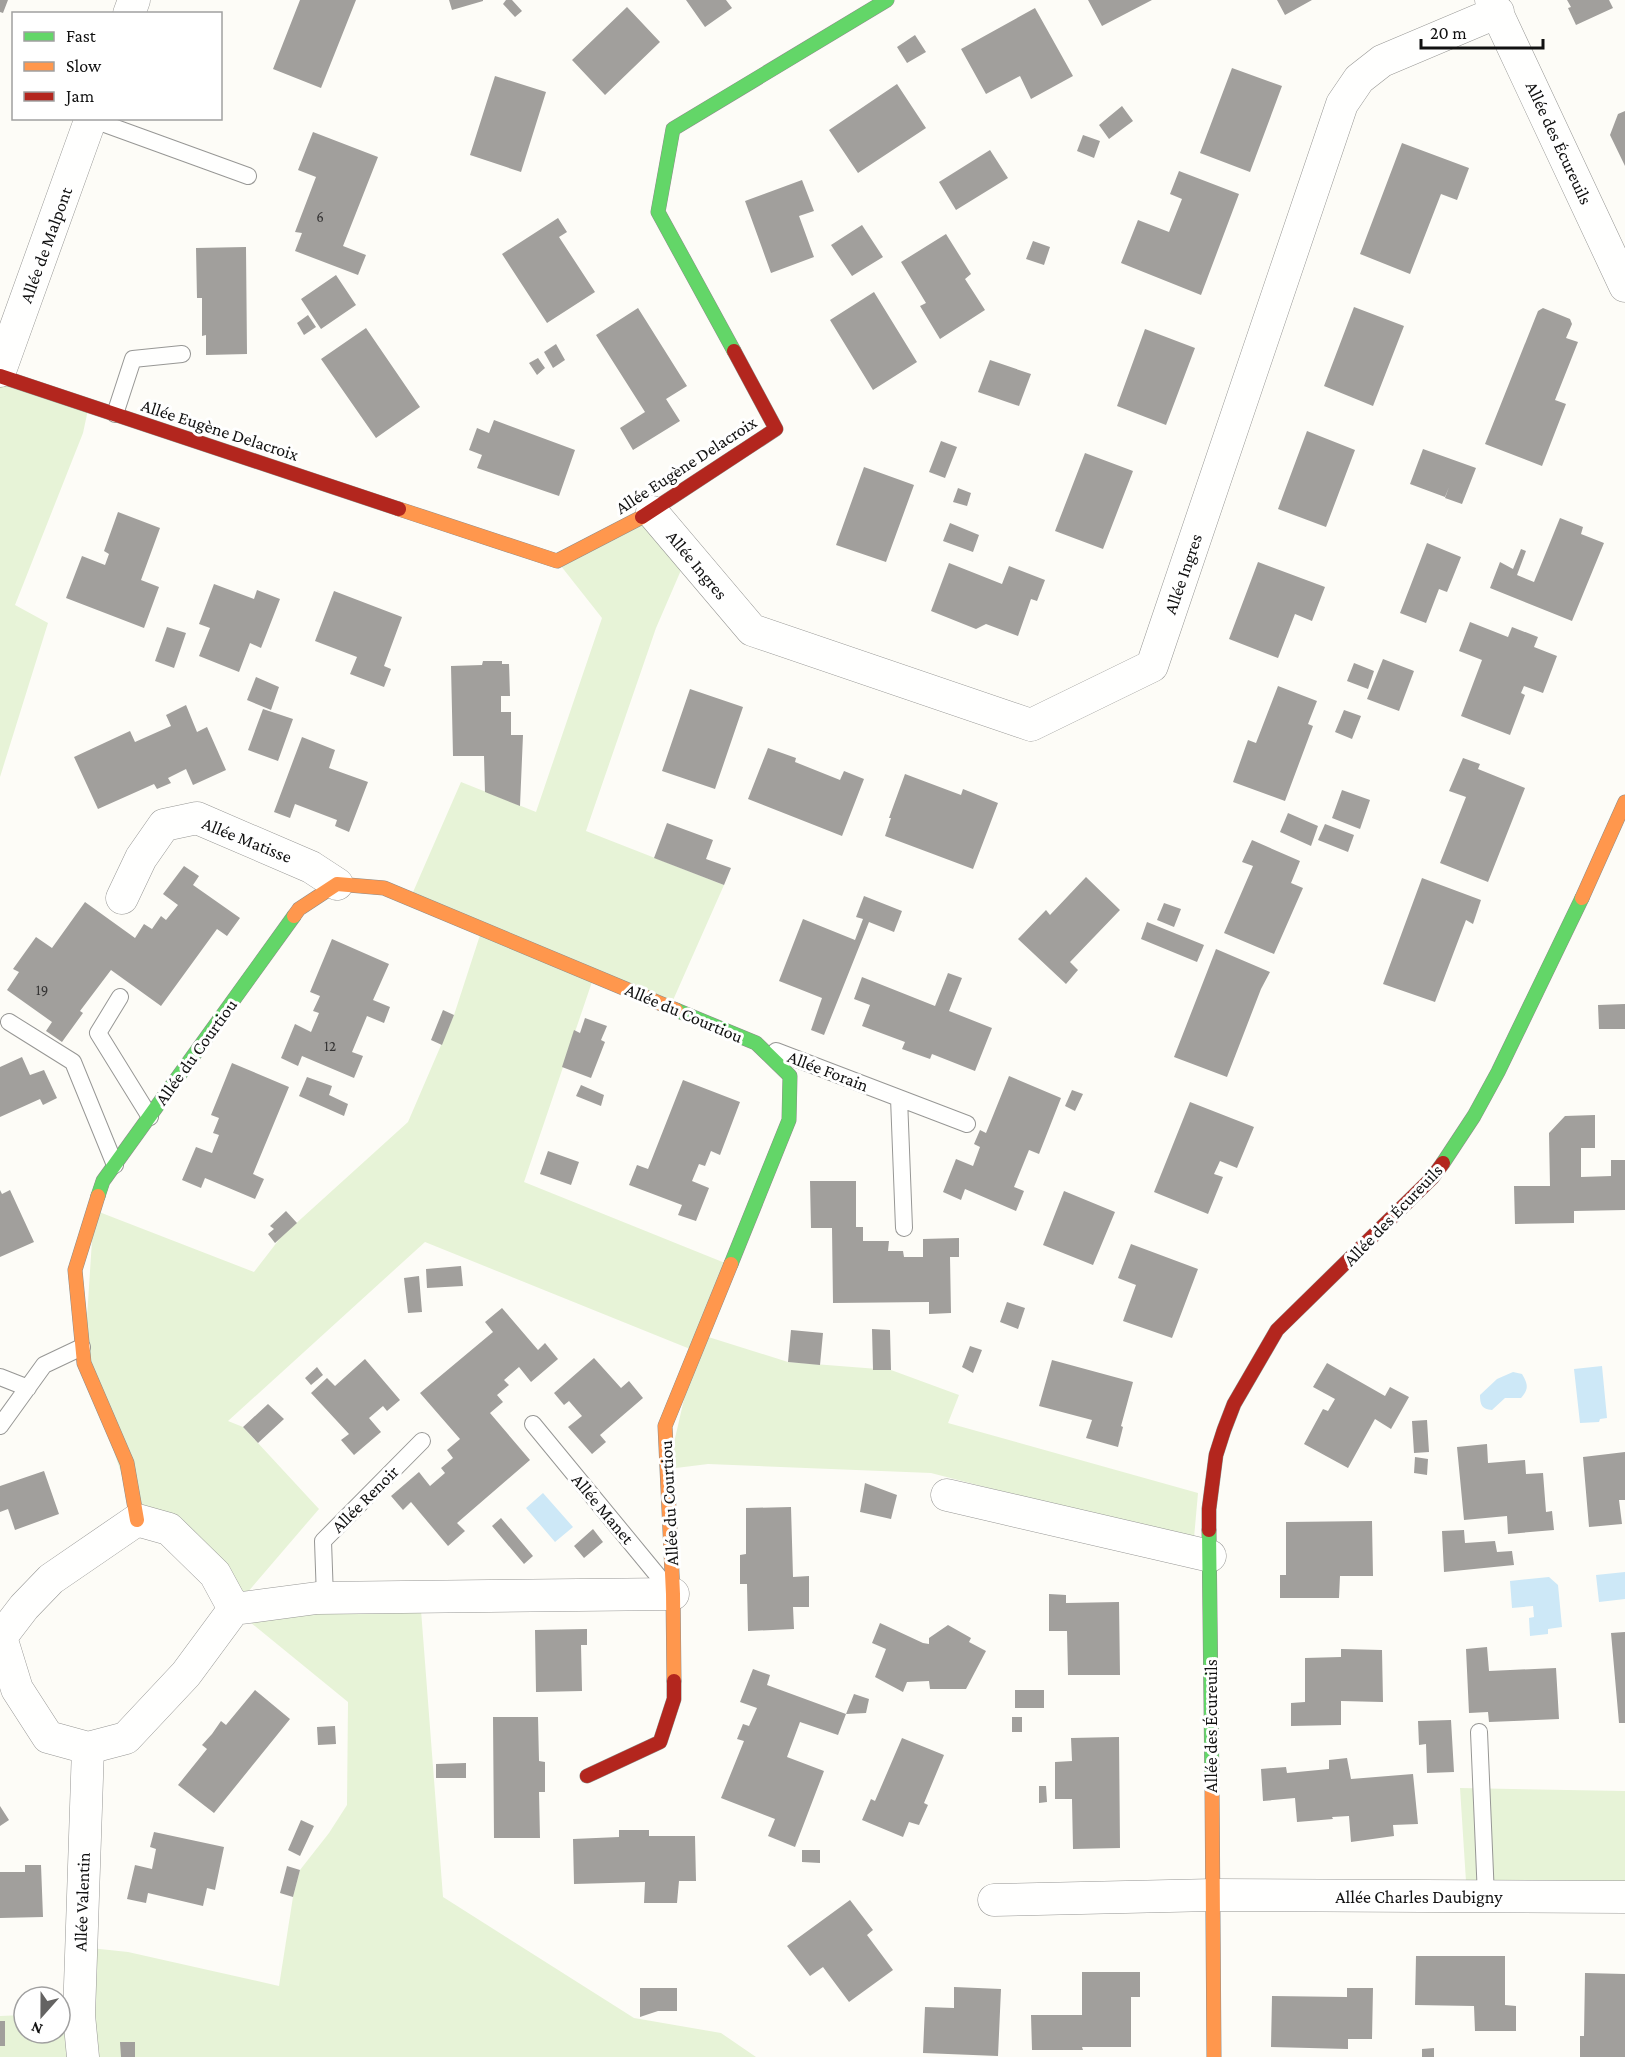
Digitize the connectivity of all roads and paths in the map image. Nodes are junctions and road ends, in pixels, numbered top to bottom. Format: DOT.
graph roads {
  1 [pos="879,2"];
  2 [pos="1495,6"];
  3 [pos="91,120"];
  4 [pos="94,120"];
  5 [pos="248,176"];
  6 [pos="1625,286"];
  7 [pos="182,354"];
  8 [pos="0,371"];
  9 [pos="0,376"];
  10 [pos="115,414"];
  11 [pos="652,512"];
  12 [pos="1625,802"];
  13 [pos="337,884"];
  14 [pos="122,898"];
  15 [pos="120,997"];
  16 [pos="9,1022"];
  17 [pos="756,1043"];
  18 [pos="899,1098"];
  19 [pos="150,1117"];
  20 [pos="967,1124"];
  21 [pos="115,1165"];
  22 [pos="904,1228"];
  23 [pos="82,1347"];
  24 [pos="0,1377"];
  25 [pos="28,1388"];
  26 [pos="533,1424"];
  27 [pos="0,1426"];
  28 [pos="422,1442"];
  29 [pos="947,1495"];
  30 [pos="137,1520"];
  31 [pos="1210,1556"];
  32 [pos="673,1594"];
  33 [pos="325,1598"];
  34 [pos="234,1609"];
  35 [pos="1,1637"];
  36 [pos="1479,1732"];
  37 [pos="88,1748"];
  38 [pos="587,1776"];
  39 [pos="1213,1895"];
  40 [pos="1486,1897"];
  41 [pos="1625,1897"];
  42 [pos="994,1900"];
  43 [pos="82,2057"];
  44 [pos="1214,2057"];
  1 -- 11 [label="street, Allée Eugène Delacroix"];
  2 -- 6 [label="street, Allée des Écureuils"];
  2 -- 11 [label="street, Allée Ingres"];
  3 -- 8 [label="street, Allée de Malpont"];
  4 -- 5 [label="lane"];
  7 -- 10 [label="lane"];
  9 -- 10 [label="street, Allée Eugène Delacroix"];
  10 -- 11 [label="street, Allée Eugène Delacroix"];
  12 -- 31 [label="street, Allée des Écureuils"];
  13 -- 14 [label="street, Allée Matisse"];
  13 -- 17 [label="street, Allée du Courtiou"];
  13 -- 19 [label="street, Allée du Courtiou"];
  15 -- 19 [label="lane"];
  16 -- 21 [label="lane"];
  17 -- 18 [label="lane, Allée Forain"];
  17 -- 32 [label="street, Allée du Courtiou"];
  18 -- 20 [label="lane, Allée Forain"];
  18 -- 22 [label="lane"];
  19 -- 21 [label="street, Allée du Courtiou"];
  21 -- 23 [label="street, Allée du Courtiou"];
  23 -- 25 [label="lane"];
  23 -- 30 [label="street, Allée du Courtiou"];
  24 -- 25 [label="lane"];
  25 -- 27 [label="lane"];
  26 -- 32 [label="lane, Allée Manet"];
  28 -- 33 [label="lane, Allée Renoir"];
  29 -- 31 [label="street"];
  30 -- 34 [label="street"];
  30 -- 35 [label="street"];
  31 -- 39 [label="street, Allée des Écureuils"];
  32 -- 33 [label="street"];
  32 -- 38 [label="street, Allée du Courtiou"];
  33 -- 34 [label="street"];
  34 -- 37 [label="street"];
  35 -- 37 [label="street"];
  36 -- 40 [label="lane"];
  37 -- 43 [label="street, Allée Valentin"];
  39 -- 40 [label="street, Allée Charles Daubigny"];
  39 -- 42 [label="street"];
  39 -- 44 [label="street, Allée des Écureuils"];
  40 -- 41 [label="street, Allée Charles Daubigny"];
}
